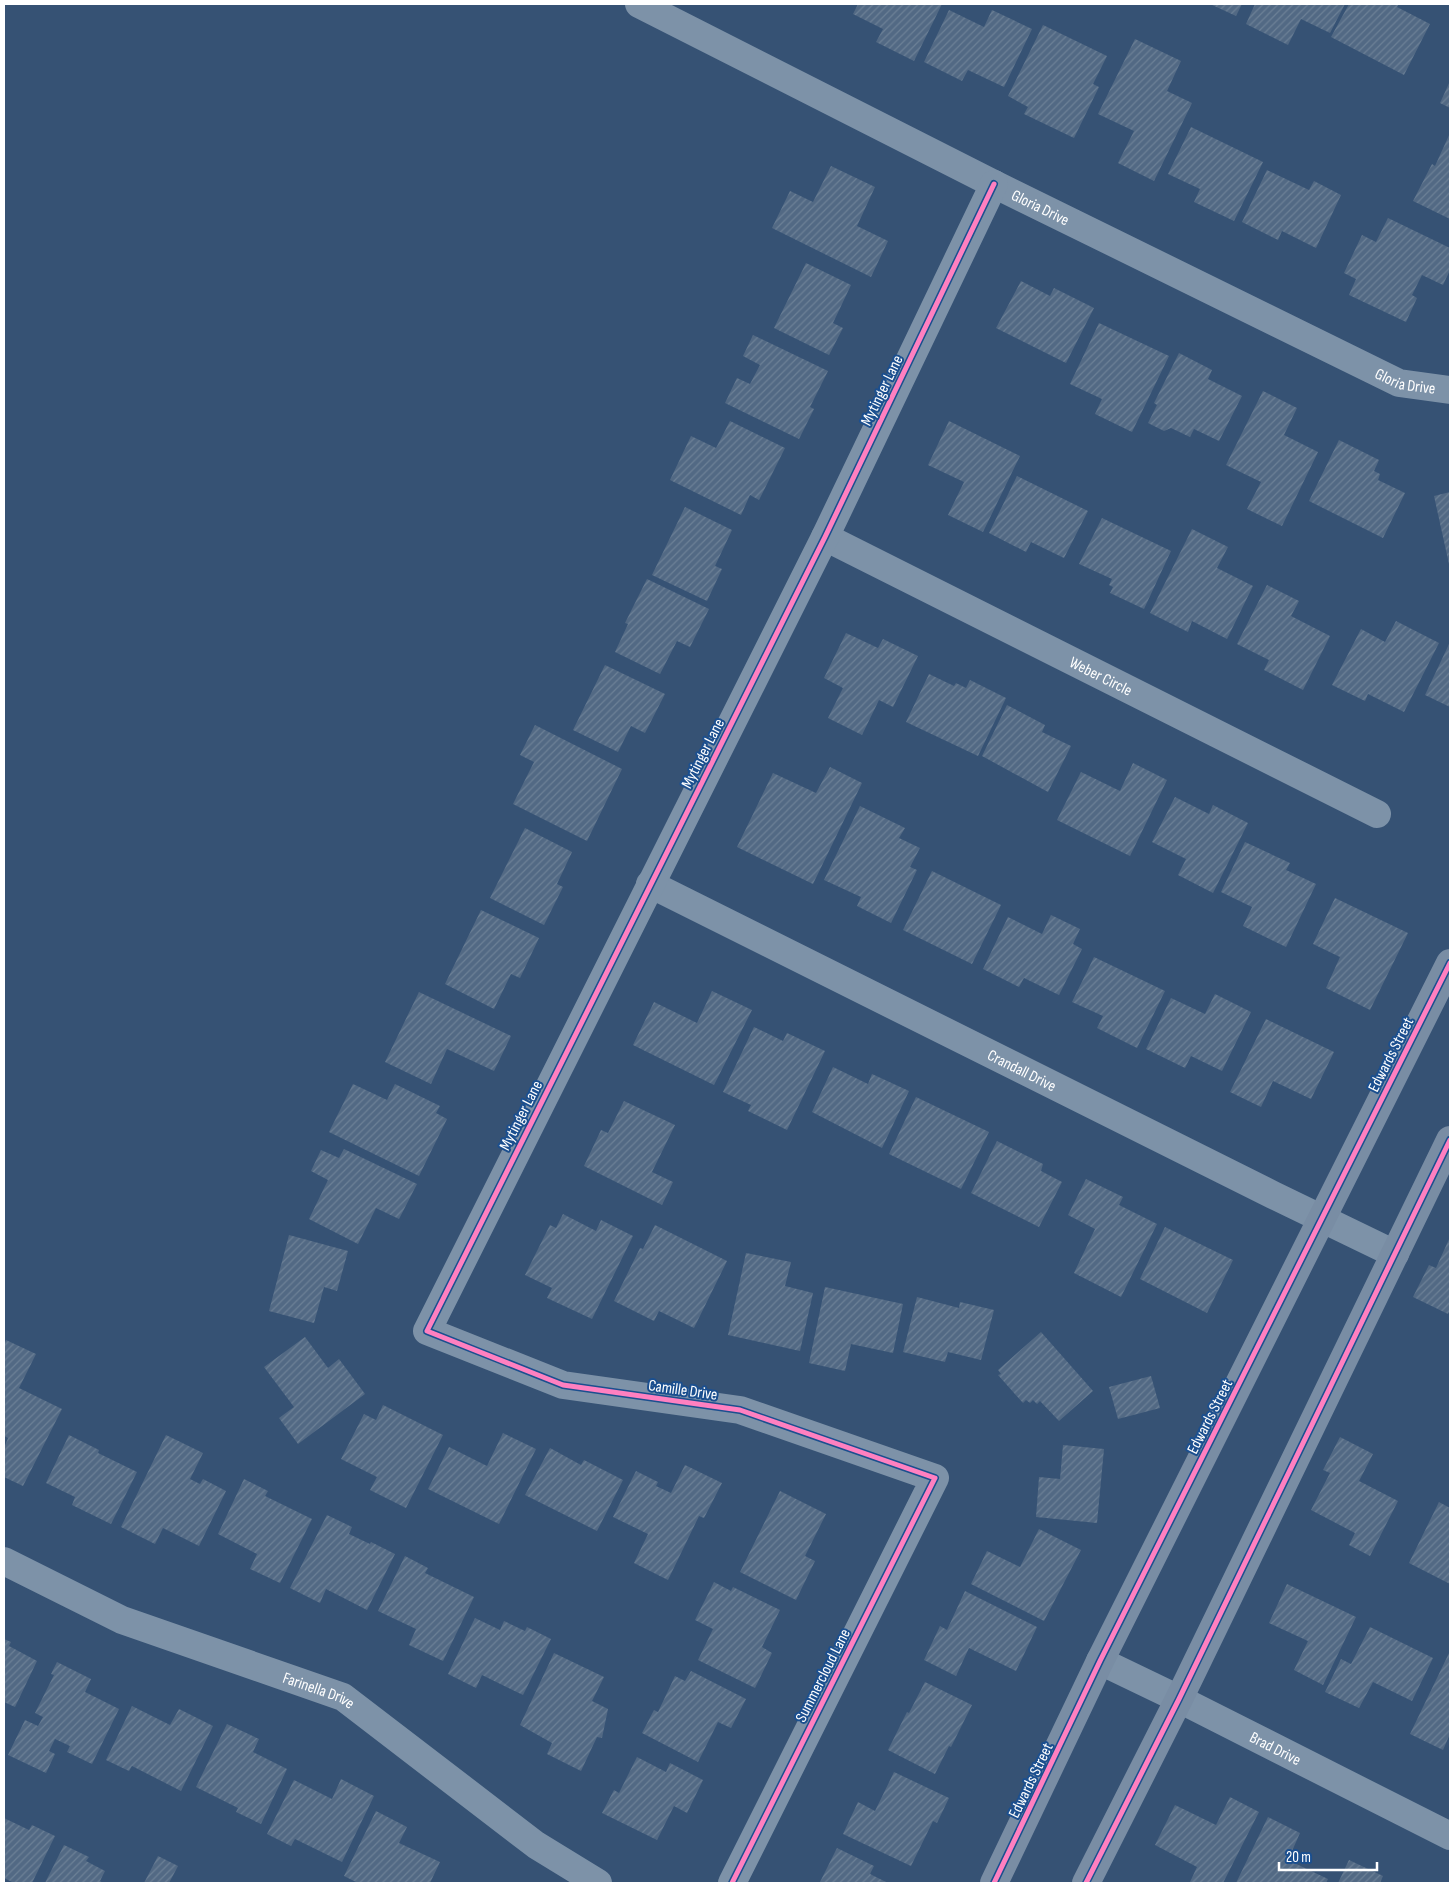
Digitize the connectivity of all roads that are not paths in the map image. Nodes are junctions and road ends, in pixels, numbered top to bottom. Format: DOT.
graph roads {
  1 [pos="639,4"];
  2 [pos="994,184"];
  3 [pos="1450,390"];
  4 [pos="825,537"];
  5 [pos="1377,814"];
  6 [pos="650,884"];
  7 [pos="1450,963"];
  8 [pos="1450,1140"];
  9 [pos="1322,1218"];
  10 [pos="1395,1254"];
  11 [pos="427,1331"];
  12 [pos="935,1478"];
  13 [pos="4,1561"];
  14 [pos="1100,1661"];
  15 [pos="1178,1699"];
  16 [pos="1450,1836"];
  17 [pos="598,1883"];
  18 [pos="732,1883"];
  19 [pos="994,1883"];
  20 [pos="1086,1883"];
  1 -- 2 [label="street, Gloria Drive"];
  2 -- 3 [label="street, Gloria Drive"];
  2 -- 4 [label="street, Mytinger Lane"];
  4 -- 5 [label="street, Weber Circle"];
  4 -- 6 [label="street, Mytinger Lane"];
  6 -- 9 [label="street, Crandall Drive"];
  6 -- 11 [label="street, Mytinger Lane"];
  7 -- 9 [label="main road, Edwards Street"];
  8 -- 10 [label="main road"];
  9 -- 10 [label="street, Crandall Drive"];
  9 -- 14 [label="main road, Edwards Street"];
  10 -- 15 [label="main road"];
  11 -- 12 [label="street, Camille Drive"];
  12 -- 18 [label="street, Summercloud Lane"];
  13 -- 17 [label="street, Farinella Drive"];
  14 -- 15 [label="street, Brad Drive"];
  14 -- 19 [label="main road, Edwards Street"];
  15 -- 16 [label="street, Brad Drive"];
  15 -- 20 [label="main road"];
}
